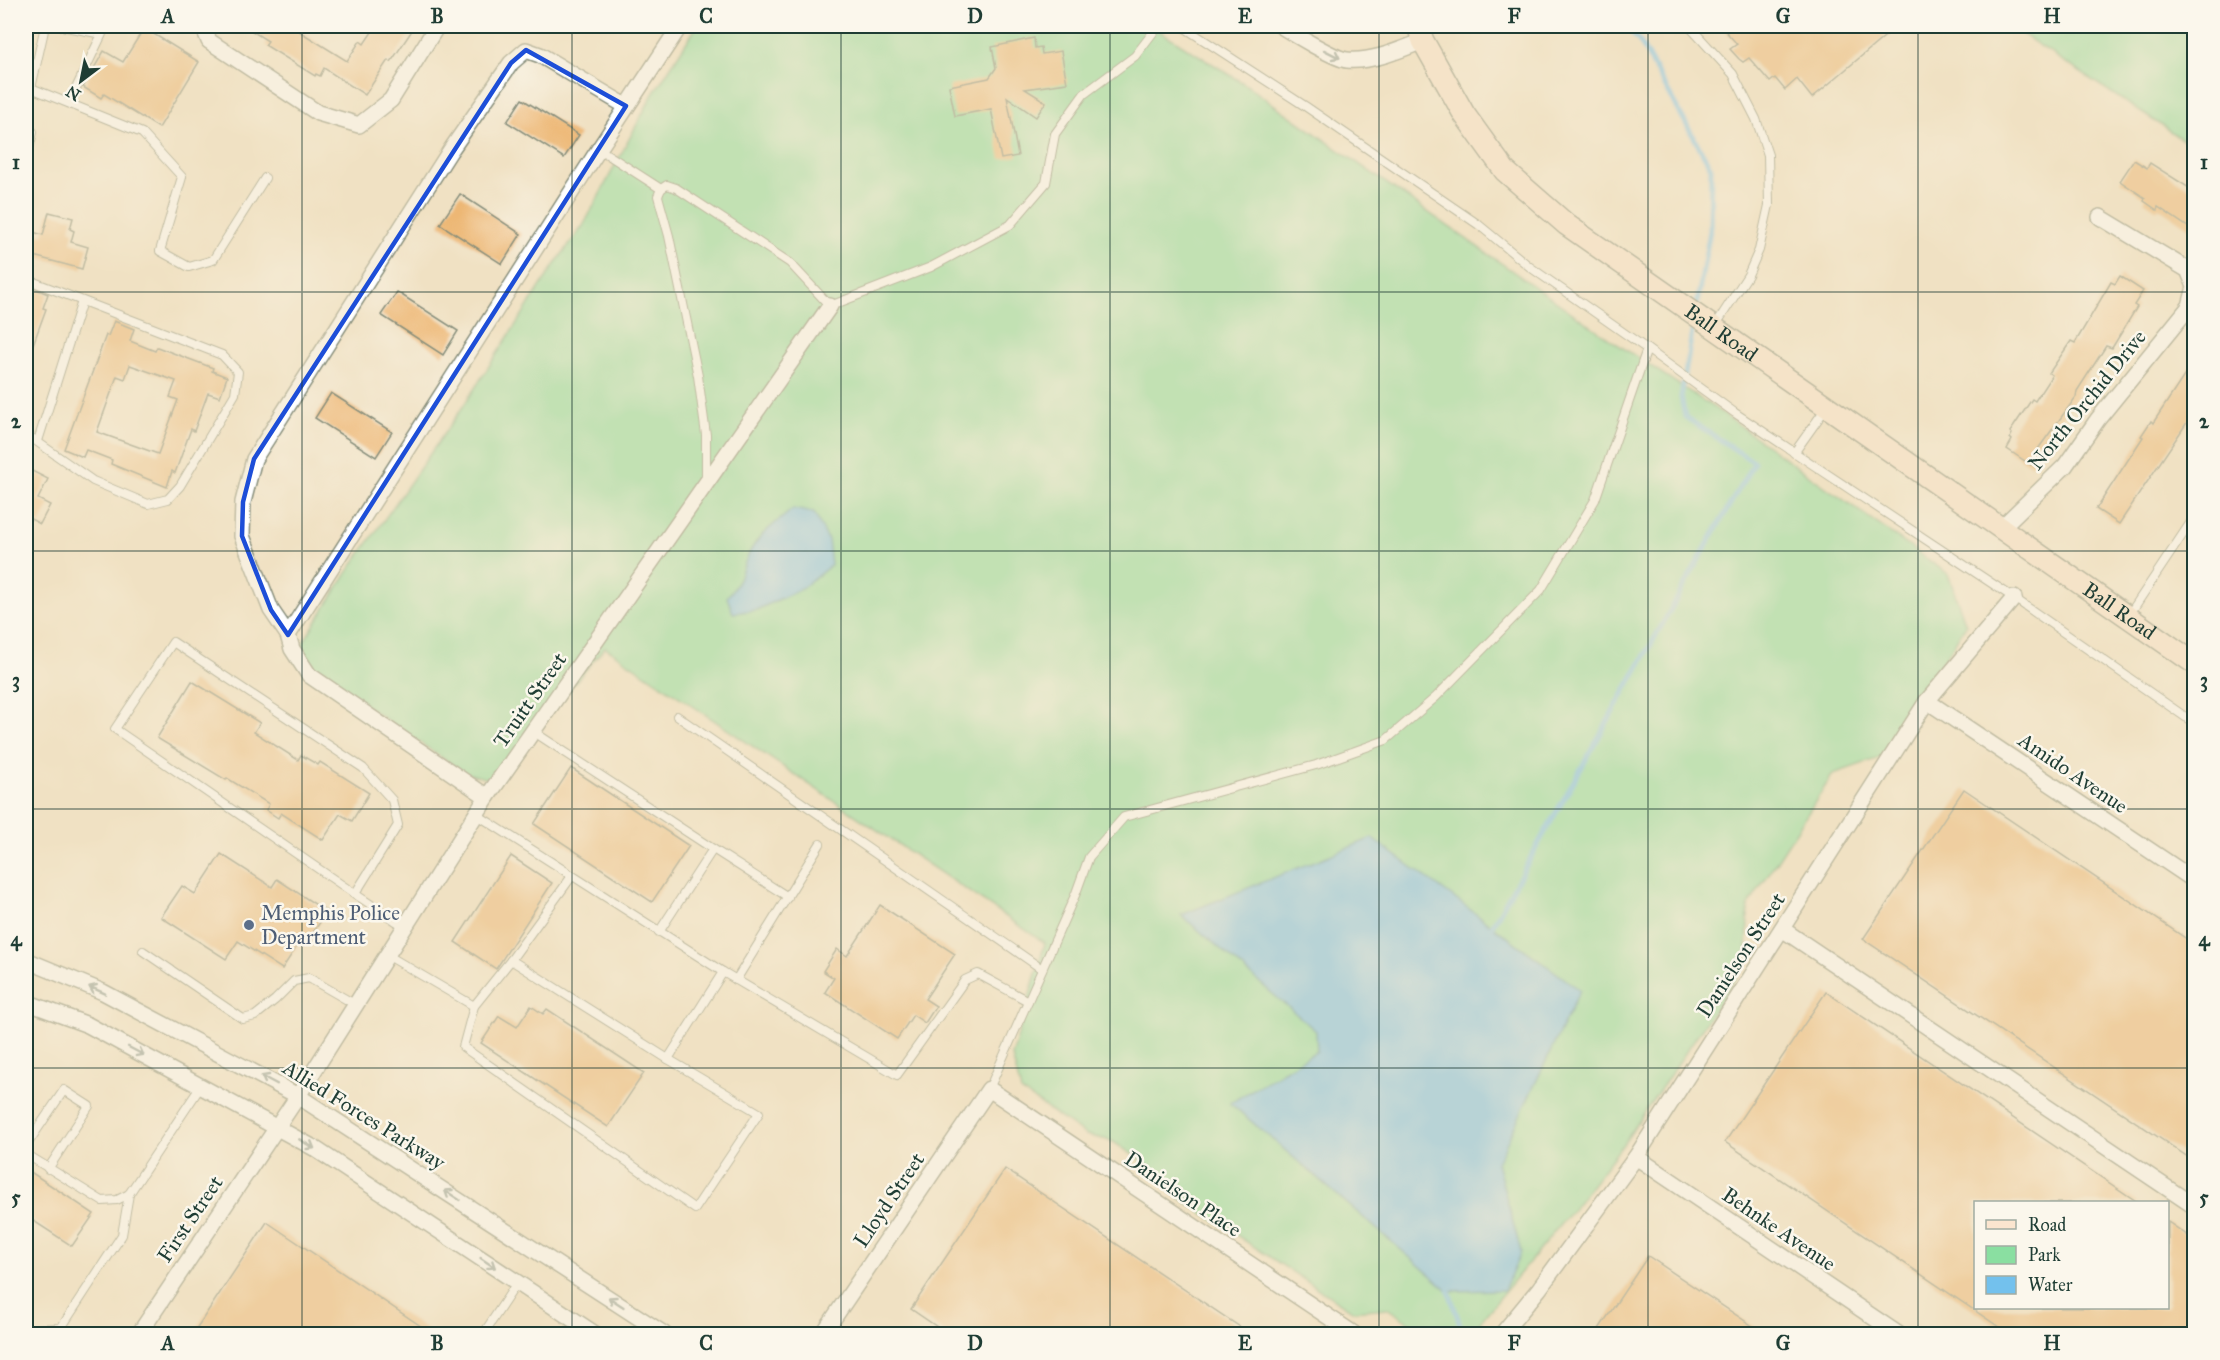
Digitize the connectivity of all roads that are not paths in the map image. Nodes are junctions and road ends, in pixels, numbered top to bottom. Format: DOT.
graph roads {
  1 [pos="45,26"];
  2 [pos="61,26"];
  3 [pos="203,26"];
  4 [pos="437,26"];
  5 [pos="680,26"];
  6 [pos="1158,26"];
  7 [pos="1182,26"];
  8 [pos="1281,26"];
  9 [pos="1689,26"];
  10 [pos="1420,33"];
  11 [pos="26,69"];
  12 [pos="35,70"];
  13 [pos="69,103"];
  14 [pos="626,106"];
  15 [pos="26,130"];
  16 [pos="599,149"];
  17 [pos="26,161"];
  18 [pos="265,178"];
  19 [pos="661,189"];
  20 [pos="2100,217"];
  21 [pos="2191,277"];
  22 [pos="26,279"];
  23 [pos="2194,291"];
  24 [pos="82,301"];
  25 [pos="830,306"];
  26 [pos="1711,325"];
  27 [pos="1647,349"];
  28 [pos="1827,406"];
  29 [pos="26,434"];
  30 [pos="38,441"];
  31 [pos="1794,453"];
  32 [pos="706,484"];
  33 [pos="2194,521"];
  34 [pos="2001,528"];
  35 [pos="2014,598"];
  36 [pos="2128,616"];
  37 [pos="288,635"];
  38 [pos="2194,663"];
  39 [pos="1927,701"];
  40 [pos="677,716"];
  41 [pos="2194,723"];
  42 [pos="534,732"];
  43 [pos="487,797"];
  44 [pos="476,814"];
  45 [pos="820,844"];
  46 [pos="713,849"];
  47 [pos="572,876"];
  48 [pos="2194,880"];
  49 [pos="355,894"];
  50 [pos="788,897"];
  51 [pos="405,927"];
  52 [pos="1782,929"];
  53 [pos="659,932"];
  54 [pos="144,951"];
  55 [pos="387,955"];
  56 [pos="26,960"];
  57 [pos="511,960"];
  58 [pos="1042,969"];
  59 [pos="723,972"];
  60 [pos="736,980"];
  61 [pos="1028,1001"];
  62 [pos="26,1002"];
  63 [pos="356,1005"];
  64 [pos="474,1006"];
  65 [pos="668,1059"];
  66 [pos="201,1086"];
  67 [pos="989,1089"];
  68 [pos="298,1096"];
  69 [pos="277,1126"];
  70 [pos="26,1146"];
  71 [pos="26,1154"];
  72 [pos="1636,1157"];
  73 [pos="48,1169"];
  74 [pos="129,1194"];
  75 [pos="2194,1206"];
  76 [pos="517,1282"];
  77 [pos="61,1328"];
  78 [pos="29,1330"];
  79 [pos="484,1333"];
  80 [pos="68,1335"];
  81 [pos="139,1335"];
  82 [pos="596,1335"];
  83 [pos="664,1335"];
  84 [pos="824,1335"];
  85 [pos="1354,1335"];
  86 [pos="1502,1335"];
  87 [pos="1898,1335"];
  1 -- 12 [label="lane"];
  2 -- 13 [label="lane"];
  3 -- 4 [label="street"];
  5 -- 14 [label="street"];
  6 -- 25 [label="lane"];
  7 -- 27 [label="lane"];
  8 -- 10 [label="street, Ball Road, one-way"];
  9 -- 26 [label="lane"];
  10 -- 26 [label="main road, Ball Road"];
  11 -- 12 [label="lane"];
  12 -- 13 [label="lane"];
  13 -- 18 [label="lane"];
  14 -- 16 [label="street"];
  14 -- 37 [label="street"];
  15 -- 17 [label="lane"];
  16 -- 19 [label="lane"];
  16 -- 37 [label="street"];
  19 -- 25 [label="lane"];
  19 -- 32 [label="lane"];
  20 -- 21 [label="street"];
  22 -- 24 [label="lane"];
  23 -- 34 [label="street, North Orchid Drive"];
  24 -- 30 [label="lane"];
  24 -- 30 [label="lane"];
  25 -- 32 [label="street, Truitt Street"];
  26 -- 28 [label="main road, Ball Road"];
  27 -- 31 [label="lane"];
  27 -- 58 [label="lane"];
  28 -- 31 [label="lane"];
  28 -- 34 [label="main road, Ball Road"];
  29 -- 30 [label="lane"];
  31 -- 35 [label="lane"];
  32 -- 42 [label="street, Truitt Street"];
  33 -- 36 [label="lane"];
  34 -- 36 [label="main road, Ball Road"];
  35 -- 39 [label="street, Danielson Street"];
  35 -- 41 [label="lane"];
  36 -- 38 [label="main road, Ball Road"];
  37 -- 43 [label="street"];
  39 -- 48 [label="street, Amido Avenue"];
  39 -- 52 [label="street, Danielson Street"];
  40 -- 58 [label="lane"];
  42 -- 43 [label="street, Truitt Street"];
  42 -- 46 [label="lane"];
  43 -- 44 [label="street, Truitt Street"];
  44 -- 47 [label="lane"];
  44 -- 51 [label="street, Truitt Street"];
  45 -- 50 [label="lane"];
  46 -- 50 [label="lane"];
  46 -- 53 [label="lane"];
  47 -- 53 [label="lane"];
  47 -- 57 [label="lane"];
  49 -- 49 [label="lane"];
  49 -- 51 [label="lane"];
  50 -- 60 [label="lane"];
  51 -- 55 [label="street, Truitt Street"];
  52 -- 72 [label="street, Danielson Street"];
  52 -- 75 [label="street"];
  53 -- 59 [label="lane"];
  54 -- 63 [label="lane"];
  55 -- 63 [label="street, Truitt Street"];
  55 -- 64 [label="lane"];
  68 -- 56 [label="street, Allied Forces Parkway, one-way"];
  57 -- 64 [label="lane"];
  57 -- 65 [label="lane"];
  58 -- 61 [label="lane"];
  59 -- 60 [label="lane"];
  59 -- 65 [label="lane"];
  60 -- 61 [label="lane"];
  61 -- 67 [label="lane"];
  62 -- 66 [label="street, one-way"];
  63 -- 68 [label="street, Truitt Street"];
  64 -- 65 [label="lane"];
  66 -- 69 [label="street"];
  66 -- 74 [label="lane"];
  67 -- 84 [label="street, Lloyd Street"];
  67 -- 85 [label="street, Danielson Place"];
  68 -- 69 [label="street, Truitt Street"];
  83 -- 68 [label="street, Allied Forces Parkway, one-way"];
  69 -- 76 [label="street, one-way"];
  69 -- 81 [label="street, First Street"];
  70 -- 73 [label="lane"];
  71 -- 73 [label="lane"];
  72 -- 86 [label="street, Danielson Street"];
  72 -- 87 [label="street, Behnke Avenue"];
  73 -- 74 [label="lane"];
  74 -- 77 [label="lane"];
  76 -- 79 [label="lane"];
  76 -- 82 [label="street"];
  77 -- 78 [label="lane"];
  77 -- 80 [label="lane"];
}
